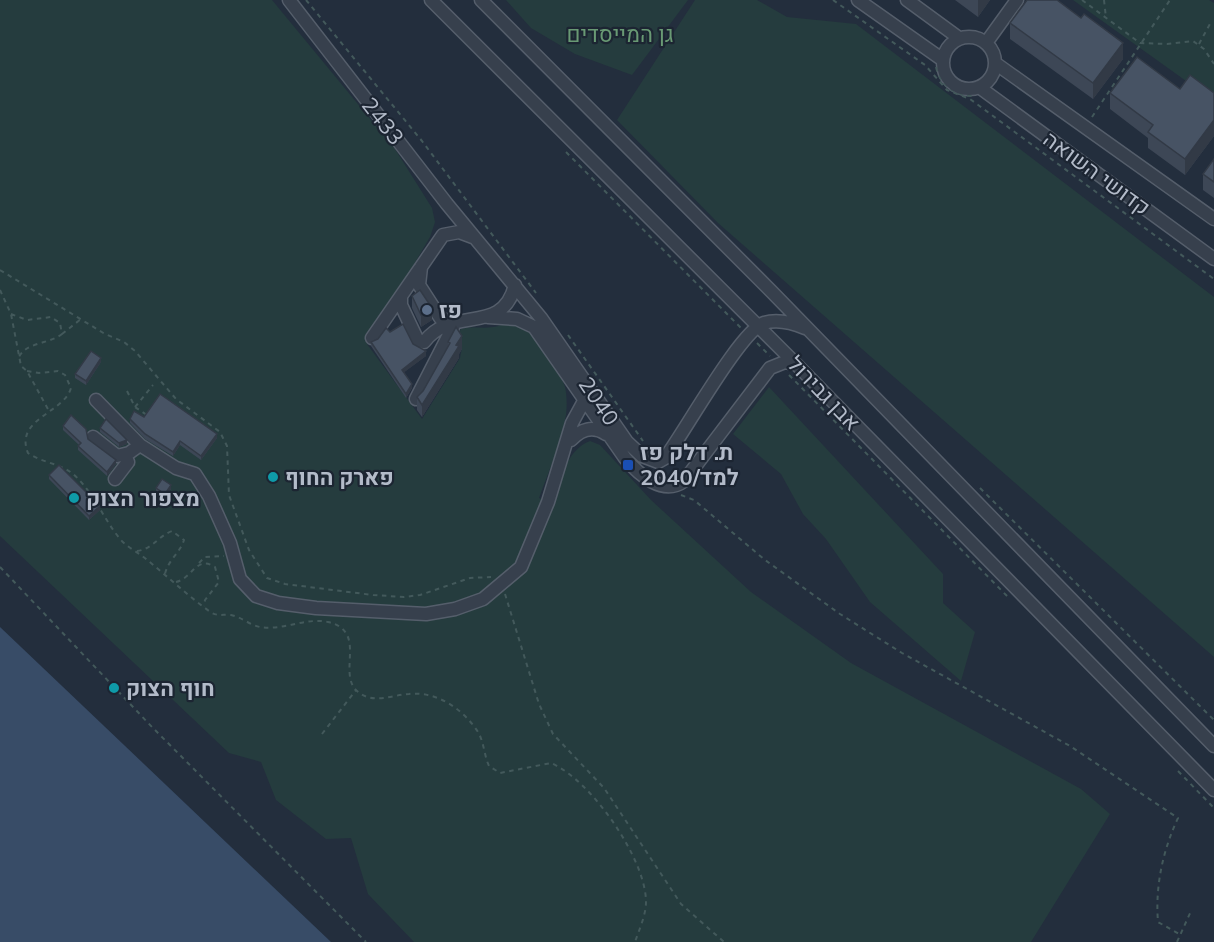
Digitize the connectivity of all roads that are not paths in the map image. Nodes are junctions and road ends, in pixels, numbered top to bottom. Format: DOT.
graph roads {
  1 [pos="289,0"];
  2 [pos="431,0"];
  3 [pos="481,0"];
  4 [pos="858,0"];
  5 [pos="907,0"];
  6 [pos="1017,0"];
  7 [pos="959,38"];
  8 [pos="986,43"];
  9 [pos="943,60"];
  10 [pos="995,63"];
  11 [pos="979,87"];
  12 [pos="1214,219"];
  13 [pos="479,241"];
  14 [pos="1214,259"];
  15 [pos="421,263"];
  16 [pos="515,285"];
  17 [pos="401,296"];
  18 [pos="488,317"];
  19 [pos="456,321"];
  20 [pos="806,329"];
  21 [pos="753,331"];
  22 [pos="372,338"];
  23 [pos="797,365"];
  24 [pos="416,399"];
  25 [pos="96,400"];
  26 [pos="589,402"];
  27 [pos="606,434"];
  28 [pos="93,437"];
  29 [pos="571,440"];
  30 [pos="140,445"];
  31 [pos="564,453"];
  32 [pos="125,455"];
  33 [pos="115,479"];
  34 [pos="1214,746"];
  35 [pos="1214,790"];
  1 -- 13 [label="street, 2433"];
  2 -- 21 [label="street, אבן גבירול"];
  3 -- 20 [label="street, אבן גבירול"];
  4 -- 9 [label="street"];
  5 -- 7 [label="street"];
  6 -- 8 [label="street"];
  7 -- 8 [label="street"];
  7 -- 9 [label="street"];
  8 -- 10 [label="street"];
  9 -- 11 [label="street"];
  10 -- 11 [label="street"];
  10 -- 12 [label="street, קדושי השואה"];
  11 -- 14 [label="street, קדושי השואה"];
  13 -- 15 [label="street"];
  13 -- 16 [label="street, 2040"];
  15 -- 17 [label="street"];
  15 -- 19 [label="street"];
  16 -- 18 [label="street"];
  16 -- 26 [label="street, 2040"];
  17 -- 19 [label="street"];
  17 -- 22 [label="street"];
  18 -- 19 [label="street"];
  18 -- 26 [label="street, 2040"];
  19 -- 24 [label="street"];
  20 -- 21 [label="street"];
  20 -- 34 [label="street, אבן גבירול"];
  21 -- 23 [label="street, אבן גבירול"];
  21 -- 26 [label="street, 2040"];
  23 -- 27 [label="street, 2040"];
  23 -- 35 [label="street, אבן גבירול"];
  25 -- 30 [label="street"];
  26 -- 27 [label="street, 2040"];
  26 -- 29 [label="street"];
  26 -- 31 [label="street"];
  27 -- 29 [label="street"];
  28 -- 32 [label="street"];
  29 -- 31 [label="street"];
  30 -- 31 [label="street"];
  30 -- 32 [label="street"];
  32 -- 33 [label="street"];
}
